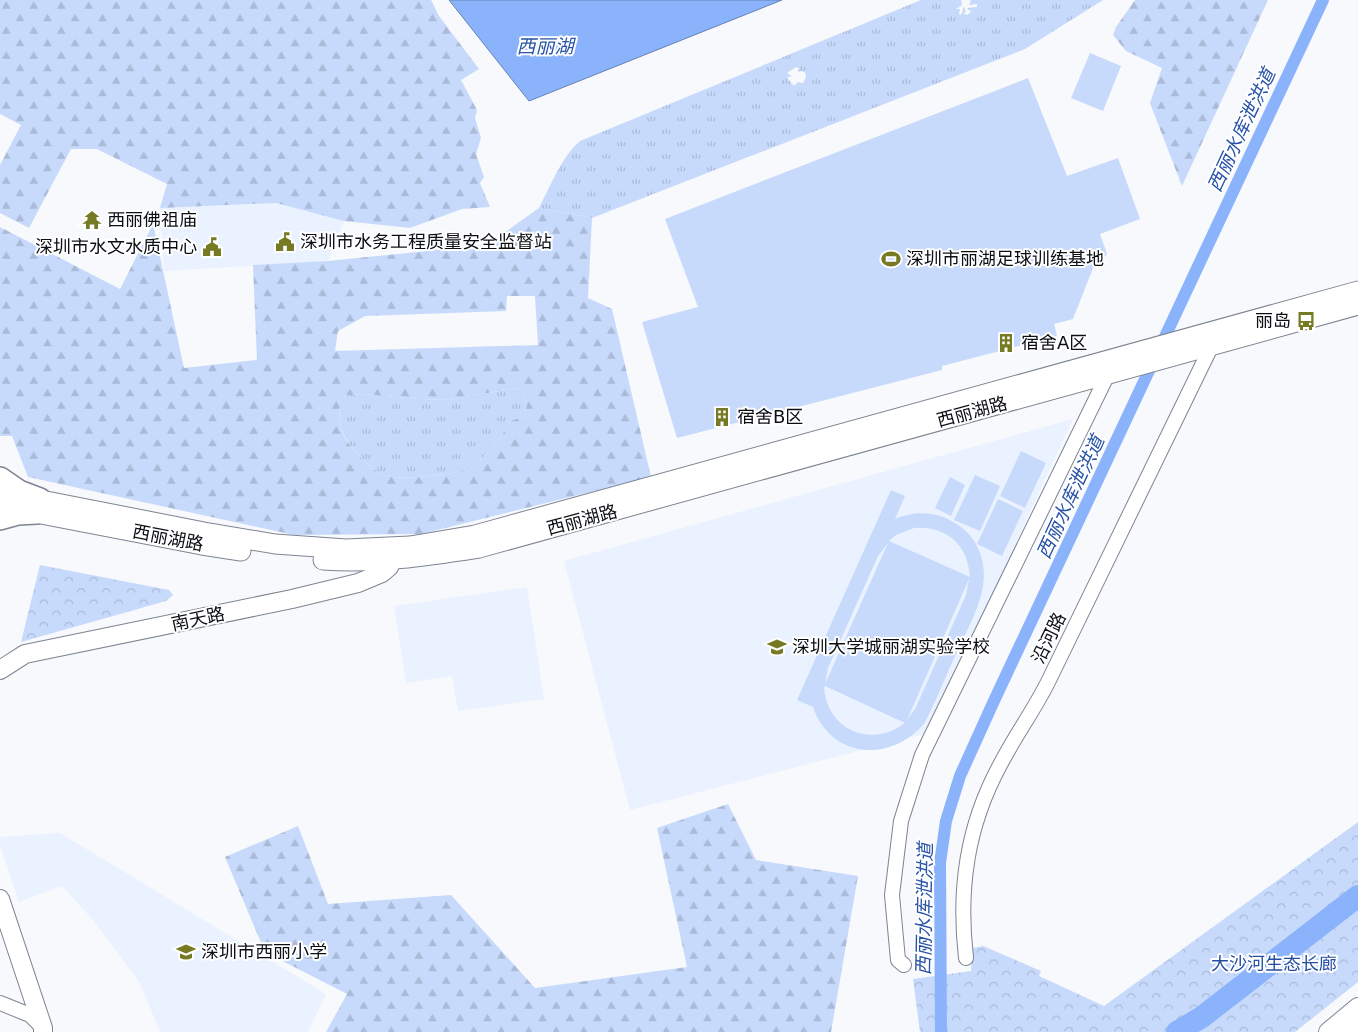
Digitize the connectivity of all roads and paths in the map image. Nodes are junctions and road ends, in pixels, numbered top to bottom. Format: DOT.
graph roads {
  1 [pos="1358,291"];
  2 [pos="1358,305"];
  3 [pos="1210,339"];
  4 [pos="1150,356"];
  5 [pos="1108,374"];
  6 [pos="0,478"];
  7 [pos="0,492"];
  8 [pos="0,506"];
  9 [pos="39,506"];
  10 [pos="0,519"];
  11 [pos="392,560"];
  12 [pos="0,670"];
  13 [pos="0,899"];
  14 [pos="966,958"];
  15 [pos="904,965"];
  16 [pos="0,1003"];
  17 [pos="1358,1008"];
  18 [pos="1358,1024"];
  19 [pos="43,1030"];
  20 [pos="1328,1032"];
  21 [pos="1348,1032"];
  1 -- 3 [label="main road"];
  2 -- 3 [label="main road"];
  3 -- 4 [label="main road"];
  3 -- 14 [label="street, 沿河路"];
  4 -- 5 [label="main road, 西丽湖路"];
  4 -- 9 [label="main road, 西丽湖路"];
  5 -- 11 [label="main road, 西丽湖路"];
  5 -- 15 [label="street"];
  6 -- 9 [label="main road"];
  7 -- 9 [label="main road, 西丽湖路"];
  8 -- 9 [label="main road, 西丽湖路"];
  9 -- 10 [label="main road"];
  9 -- 11 [label="main road, 西丽湖路"];
  11 -- 12 [label="street, 南天路"];
  13 -- 19 [label="street"];
  16 -- 19 [label="street"];
  17 -- 20 [label="street"];
  18 -- 21 [label="street"];
}
